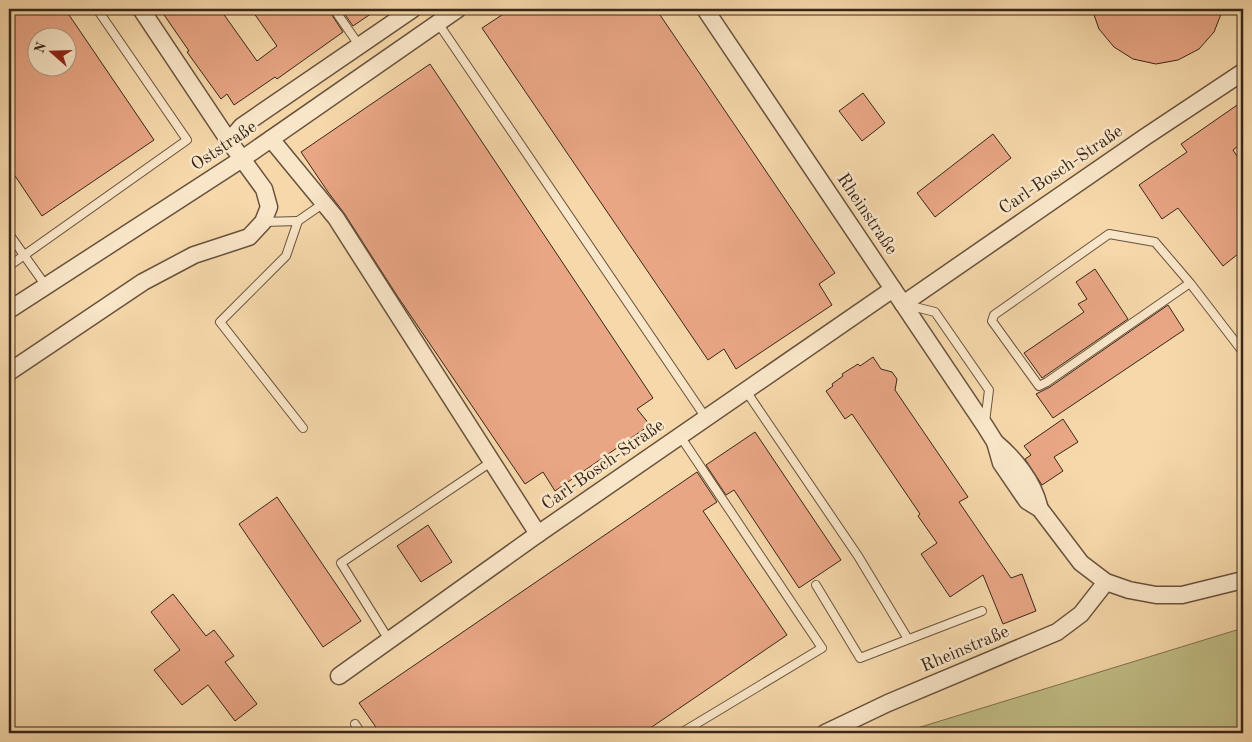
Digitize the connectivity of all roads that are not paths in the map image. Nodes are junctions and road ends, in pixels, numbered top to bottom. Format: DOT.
graph roads {
  1 [pos="96,9"];
  2 [pos="141,9"];
  3 [pos="334,9"];
  4 [pos="413,9"];
  5 [pos="458,9"];
  6 [pos="706,9"];
  7 [pos="438,23"];
  8 [pos="359,45"];
  9 [pos="1243,72"];
  10 [pos="271,139"];
  11 [pos="229,141"];
  12 [pos="242,159"];
  13 [pos="324,203"];
  14 [pos="298,221"];
  15 [pos="263,222"];
  16 [pos="9,234"];
  17 [pos="24,256"];
  18 [pos="9,266"];
  19 [pos="1190,283"];
  20 [pos="46,286"];
  21 [pos="893,289"];
  22 [pos="903,304"];
  23 [pos="9,310"];
  24 [pos="1243,352"];
  25 [pos="9,372"];
  26 [pos="746,391"];
  27 [pos="706,418"];
  28 [pos="985,426"];
  29 [pos="303,428"];
  30 [pos="680,436"];
  31 [pos="492,462"];
  32 [pos="538,534"];
  33 [pos="1243,580"];
  34 [pos="1106,582"];
  35 [pos="816,585"];
  36 [pos="982,611"];
  37 [pos="908,639"];
  38 [pos="389,640"];
  39 [pos="339,676"];
  40 [pos="355,724"];
  41 [pos="361,733"];
  42 [pos="681,733"];
  43 [pos="825,733"];
  1 -- 17 [label="lane"];
  2 -- 11 [label="street"];
  3 -- 8 [label="lane"];
  4 -- 8 [label="street"];
  5 -- 7 [label="street, Oststraße"];
  6 -- 21 [label="street, Rheinstraße"];
  7 -- 10 [label="street, Oststraße"];
  7 -- 27 [label="lane"];
  8 -- 11 [label="street"];
  9 -- 22 [label="street, Carl-Bosch-Straße"];
  10 -- 12 [label="street, Oststraße"];
  10 -- 13 [label="street"];
  11 -- 12 [label="street"];
  12 -- 15 [label="street"];
  12 -- 20 [label="street, Oststraße"];
  13 -- 14 [label="lane"];
  13 -- 31 [label="street"];
  14 -- 15 [label="lane"];
  14 -- 29 [label="lane"];
  15 -- 25 [label="street"];
  16 -- 17 [label="lane"];
  17 -- 18 [label="lane"];
  17 -- 20 [label="lane"];
  19 -- 19 [label="lane"];
  19 -- 24 [label="lane"];
  20 -- 23 [label="street, Oststraße"];
  21 -- 22 [label="street, Rheinstraße"];
  21 -- 26 [label="street, Carl-Bosch-Straße"];
  22 -- 28 [label="street, Rheinstraße"];
  22 -- 28 [label="lane"];
  26 -- 27 [label="street, Carl-Bosch-Straße"];
  26 -- 37 [label="lane"];
  27 -- 30 [label="street, Carl-Bosch-Straße"];
  28 -- 34 [label="street, Rheinstraße"];
  30 -- 32 [label="street, Carl-Bosch-Straße"];
  30 -- 42 [label="lane"];
  31 -- 32 [label="street"];
  31 -- 38 [label="lane"];
  32 -- 38 [label="street, Carl-Bosch-Straße"];
  33 -- 34 [label="street, Rheinstraße"];
  34 -- 43 [label="street, Rheinstraße"];
  35 -- 37 [label="lane"];
  36 -- 37 [label="lane"];
  38 -- 39 [label="street, Carl-Bosch-Straße"];
  40 -- 41 [label="lane"];
}
